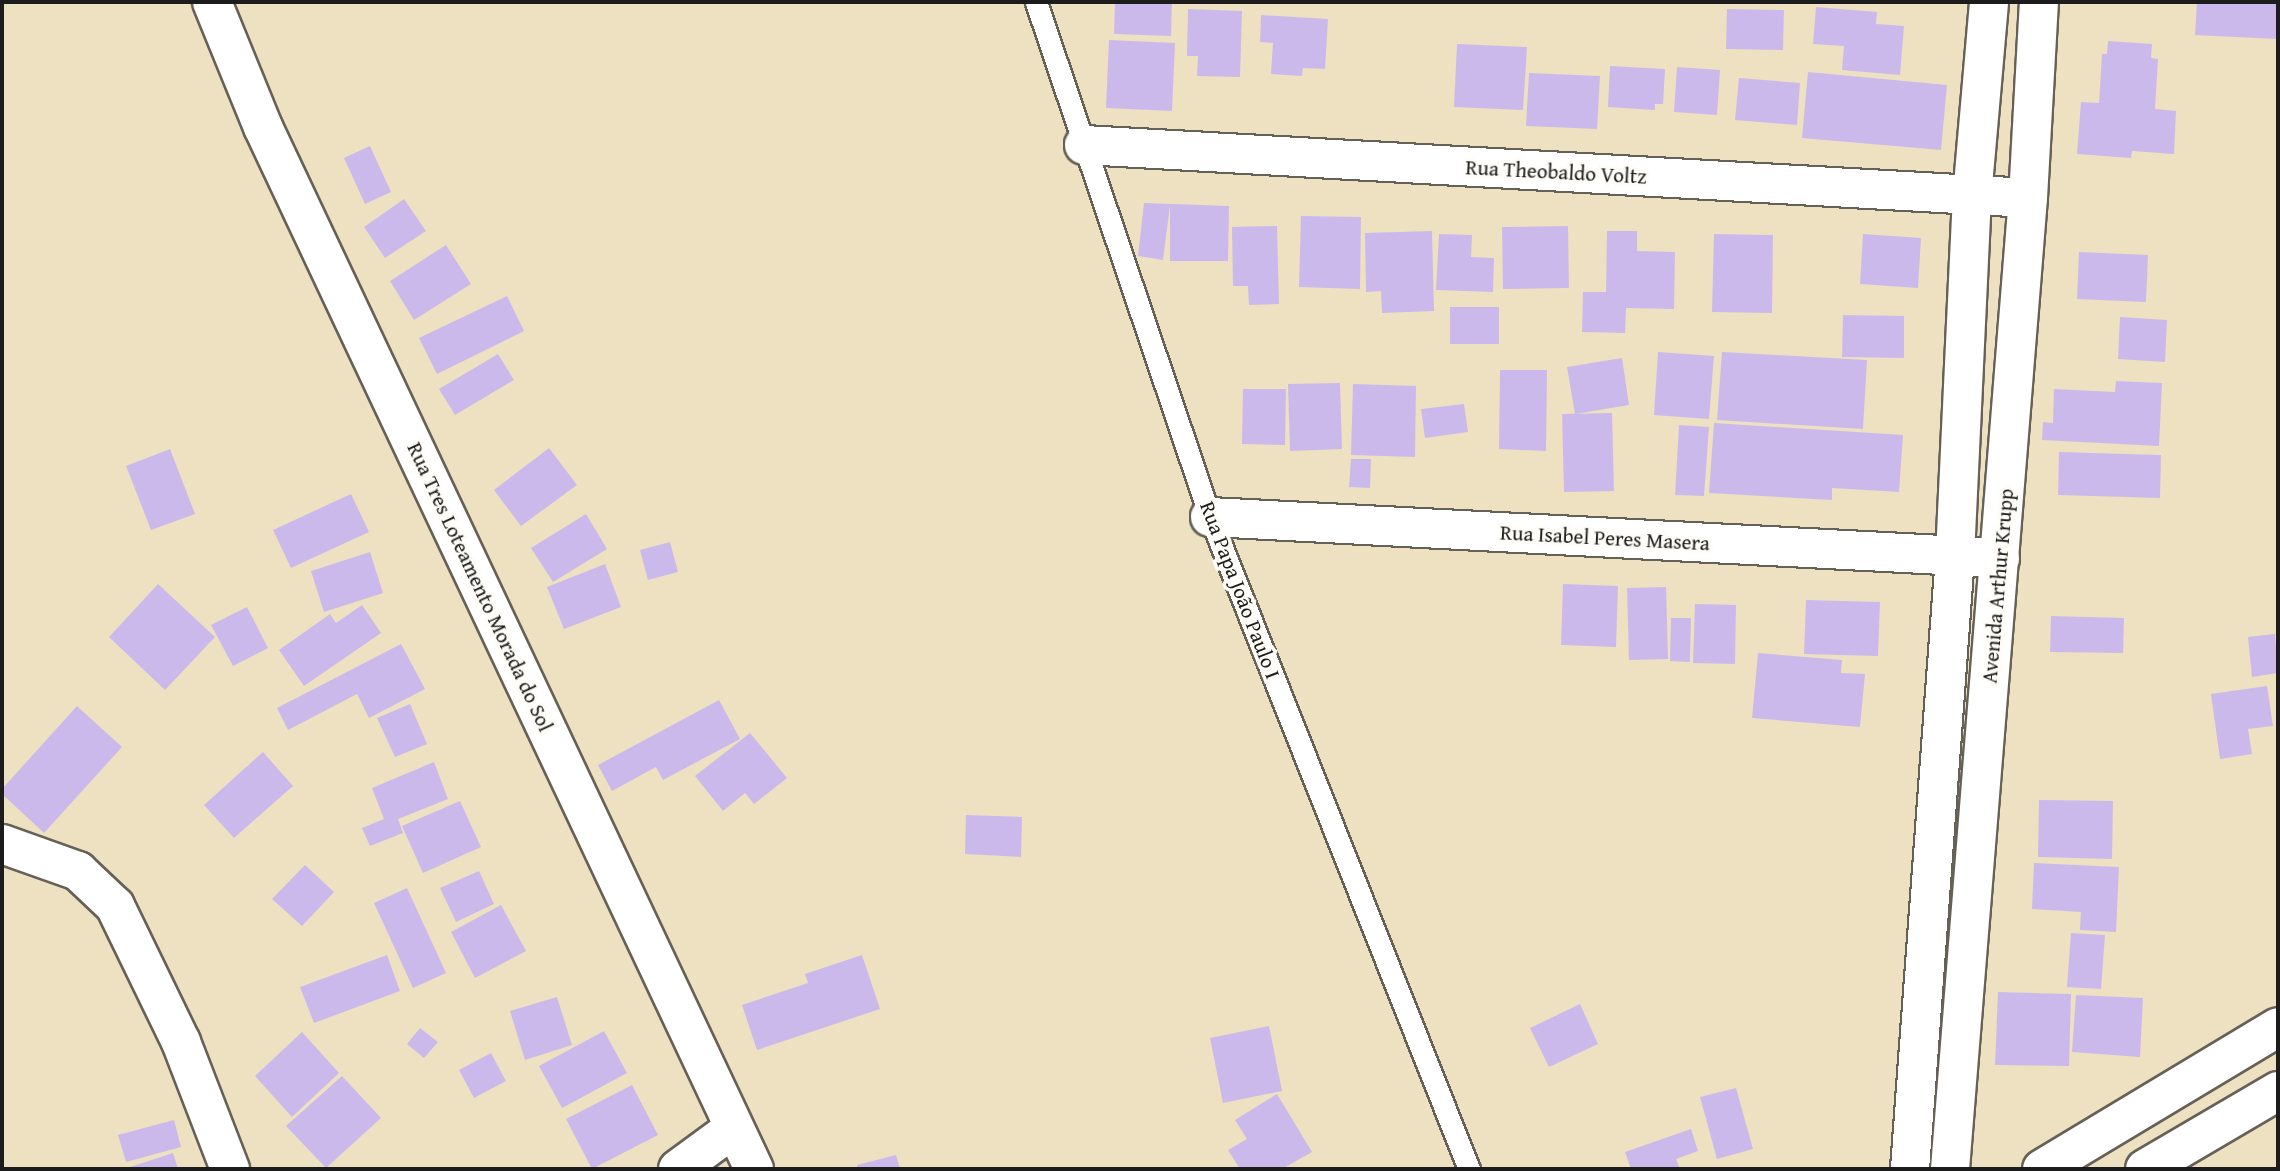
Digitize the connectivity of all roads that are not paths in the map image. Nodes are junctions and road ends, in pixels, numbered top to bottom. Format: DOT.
graph roads {
  1 [pos="212,2"];
  2 [pos="1036,2"];
  3 [pos="1989,2"];
  4 [pos="2039,2"];
  5 [pos="1084,145"];
  6 [pos="1972,197"];
  7 [pos="2028,198"];
  8 [pos="1210,517"];
  9 [pos="1955,556"];
  10 [pos="2000,558"];
  11 [pos="2,844"];
  12 [pos="2278,1027"];
  13 [pos="2278,1091"];
  14 [pos="734,1128"];
  15 [pos="230,1169"];
  16 [pos="678,1169"];
  17 [pos="754,1169"];
  18 [pos="1469,1169"];
  19 [pos="1910,1169"];
  20 [pos="1950,1169"];
  21 [pos="2042,1169"];
  22 [pos="2145,1169"];
  1 -- 14 [label="street, Rua Tres Loteamento Morada do Sol"];
  2 -- 5 [label="lane, Rua Papa João Paulo I"];
  3 -- 6 [label="street, Avenida Arthur Krupp"];
  4 -- 7 [label="street, Avenida Arthur Krupp"];
  5 -- 6 [label="street, Rua Theobaldo Voltz"];
  5 -- 8 [label="lane, Rua Papa João Paulo I"];
  6 -- 7 [label="street, Rua Theobaldo Voltz"];
  6 -- 9 [label="street, Avenida Arthur Krupp"];
  7 -- 10 [label="street, Avenida Arthur Krupp"];
  8 -- 9 [label="street, Rua Isabel Peres Masera"];
  8 -- 18 [label="lane, Rua Papa João Paulo I"];
  9 -- 10 [label="street, Rua Isabel Peres Masera"];
  9 -- 19 [label="street, Avenida Arthur Krupp"];
  10 -- 20 [label="street, Avenida Arthur Krupp"];
  11 -- 15 [label="street"];
  12 -- 21 [label="street"];
  13 -- 22 [label="street"];
  14 -- 16 [label="street"];
  14 -- 17 [label="street, Rua Tres Loteamento Morada do Sol"];
}
